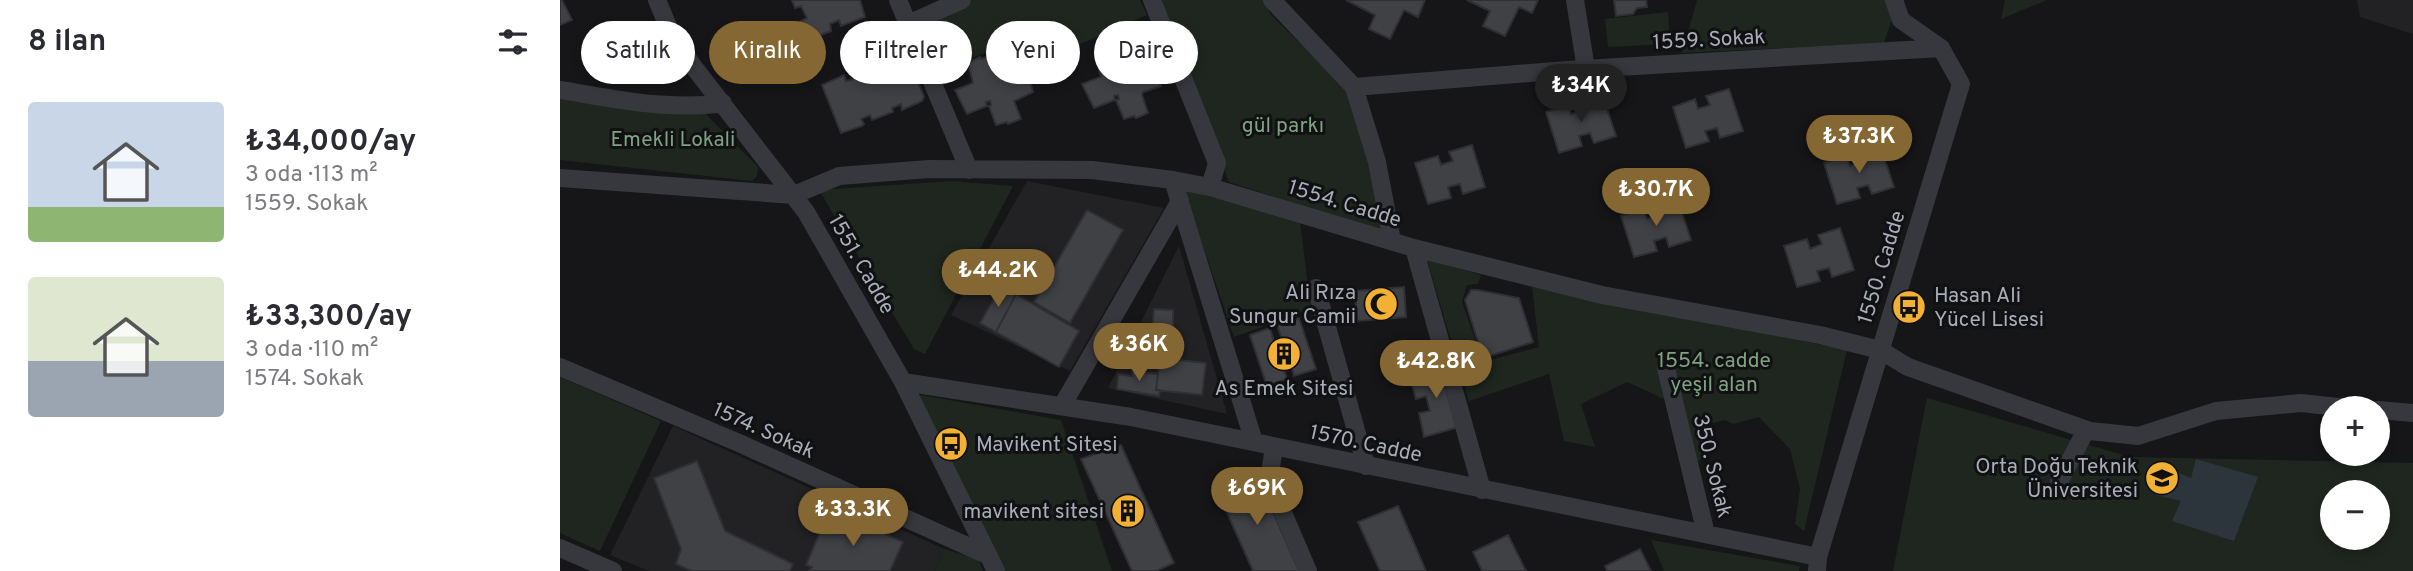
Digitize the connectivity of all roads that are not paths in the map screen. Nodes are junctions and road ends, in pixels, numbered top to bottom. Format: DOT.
graph roads {
  1 [pos="657,0"];
  2 [pos="898,0"];
  3 [pos="962,0"];
  4 [pos="1152,0"];
  5 [pos="1272,0"];
  6 [pos="1575,0"];
  7 [pos="1894,0"];
  8 [pos="907,21"];
  9 [pos="915,21"];
  10 [pos="1941,48"];
  11 [pos="1586,69"];
  12 [pos="933,84"];
  13 [pos="1354,87"];
  14 [pos="560,90"];
  15 [pos="723,103"];
  16 [pos="969,170"];
  17 [pos="560,178"];
  18 [pos="1173,180"];
  19 [pos="1210,187"];
  20 [pos="794,195"];
  21 [pos="1180,201"];
  22 [pos="1392,241"];
  23 [pos="1414,248"];
  24 [pos="1316,288"];
  25 [pos="1880,350"];
  26 [pos="560,366"];
  27 [pos="1666,368"];
  28 [pos="903,382"];
  29 [pos="2320,405"];
  30 [pos="1062,406"];
  31 [pos="2390,411"];
  32 [pos="2413,413"];
  33 [pos="2086,430"];
  34 [pos="1254,442"];
  35 [pos="1274,447"];
  36 [pos="1366,466"];
  37 [pos="2059,482"];
  38 [pos="1482,490"];
  39 [pos="1706,534"];
  40 [pos="560,548"];
  41 [pos="987,555"];
  42 [pos="1817,564"];
  43 [pos="613,571"];
  44 [pos="996,571"];
  45 [pos="1308,571"];
  1 -- 15 [label="street, 1551. Cadde"];
  2 -- 8 [label="street"];
  3 -- 9 [label="street"];
  4 -- 19 [label="street"];
  5 -- 13 [label="street"];
  6 -- 11 [label="street"];
  7 -- 10 [label="street, 1550. Cadde"];
  10 -- 11 [label="street, 1559. Sokak"];
  10 -- 25 [label="street, 1550. Cadde"];
  11 -- 13 [label="street, 1559. Sokak"];
  12 -- 16 [label="street"];
  13 -- 22 [label="street"];
  14 -- 15 [label="street"];
  15 -- 20 [label="street, 1551. Cadde"];
  16 -- 18 [label="street, 1554. Cadde"];
  16 -- 20 [label="street, 1554. Cadde"];
  17 -- 20 [label="street"];
  18 -- 19 [label="street, 1554. Cadde"];
  18 -- 21 [label="street"];
  19 -- 22 [label="street, 1554. Cadde"];
  20 -- 28 [label="street, 1551. Cadde"];
  21 -- 30 [label="street"];
  21 -- 34 [label="street"];
  22 -- 23 [label="street, 1554. Cadde"];
  23 -- 25 [label="street, 1554. Cadde"];
  23 -- 38 [label="street"];
  24 -- 36 [label="street"];
  25 -- 33 [label="street, 1554. Cadde"];
  25 -- 42 [label="street, 1550. Cadde"];
  26 -- 41 [label="street, 1574. Sokak"];
  27 -- 39 [label="street, 350. Sokak"];
  28 -- 30 [label="street, 1570. Cadde"];
  28 -- 41 [label="street, 1551. Cadde"];
  29 -- 33 [label="street, 1554. Cadde"];
  30 -- 34 [label="street, 1570. Cadde"];
  31 -- 32 [label="street"];
  33 -- 37 [label="street"];
  34 -- 35 [label="street, 1570. Cadde"];
  35 -- 36 [label="street, 1570. Cadde"];
  35 -- 45 [label="street"];
  36 -- 38 [label="street, 1570. Cadde"];
  38 -- 39 [label="street, 1570. Cadde"];
  39 -- 42 [label="street, 1570. Cadde"];
  40 -- 43 [label="street"];
  41 -- 44 [label="street, 1551. Cadde"];
}
